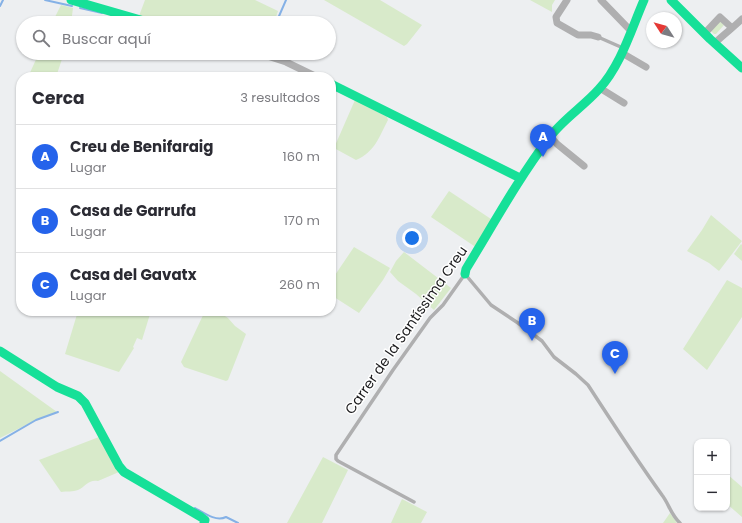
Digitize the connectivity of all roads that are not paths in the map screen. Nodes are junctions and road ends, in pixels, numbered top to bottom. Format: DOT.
graph roads {
  1 [pos="71,0"];
  2 [pos="567,0"];
  3 [pos="600,0"];
  4 [pos="644,0"];
  5 [pos="671,0"];
  6 [pos="127,16"];
  7 [pos="742,19"];
  8 [pos="732,28"];
  9 [pos="632,30"];
  10 [pos="705,32"];
  11 [pos="598,37"];
  12 [pos="715,43"];
  13 [pos="623,50"];
  14 [pos="280,60"];
  15 [pos="646,67"];
  16 [pos="742,68"];
  17 [pos="307,72"];
  18 [pos="336,87"];
  19 [pos="603,90"];
  20 [pos="624,103"];
  21 [pos="550,136"];
  22 [pos="584,166"];
  23 [pos="520,178"];
  24 [pos="465,274"];
  25 [pos="0,351"];
  26 [pos="414,502"];
  27 [pos="204,523"];
  28 [pos="680,523"];
  1 -- 6 [label="street"];
  2 -- 11 [label="street"];
  3 -- 9 [label="street"];
  4 -- 9 [label="street, Carrer de la Santíssima Creu"];
  5 -- 12 [label="street"];
  7 -- 8 [label="street"];
  8 -- 10 [label="street"];
  8 -- 12 [label="street"];
  9 -- 13 [label="street, Carrer de la Santíssima Creu"];
  11 -- 13 [label="lane"];
  12 -- 16 [label="street"];
  13 -- 15 [label="street"];
  13 -- 21 [label="street, Carrer de la Santíssima Creu"];
  14 -- 17 [label="street"];
  18 -- 23 [label="street"];
  19 -- 20 [label="street"];
  21 -- 22 [label="street"];
  21 -- 23 [label="street, Carrer de la Santíssima Creu"];
  23 -- 24 [label="street, Carrer de la Santíssima Creu"];
  24 -- 26 [label="lane, Carrer de la Santíssima Creu"];
  24 -- 28 [label="lane"];
  25 -- 27 [label="street"];
}
